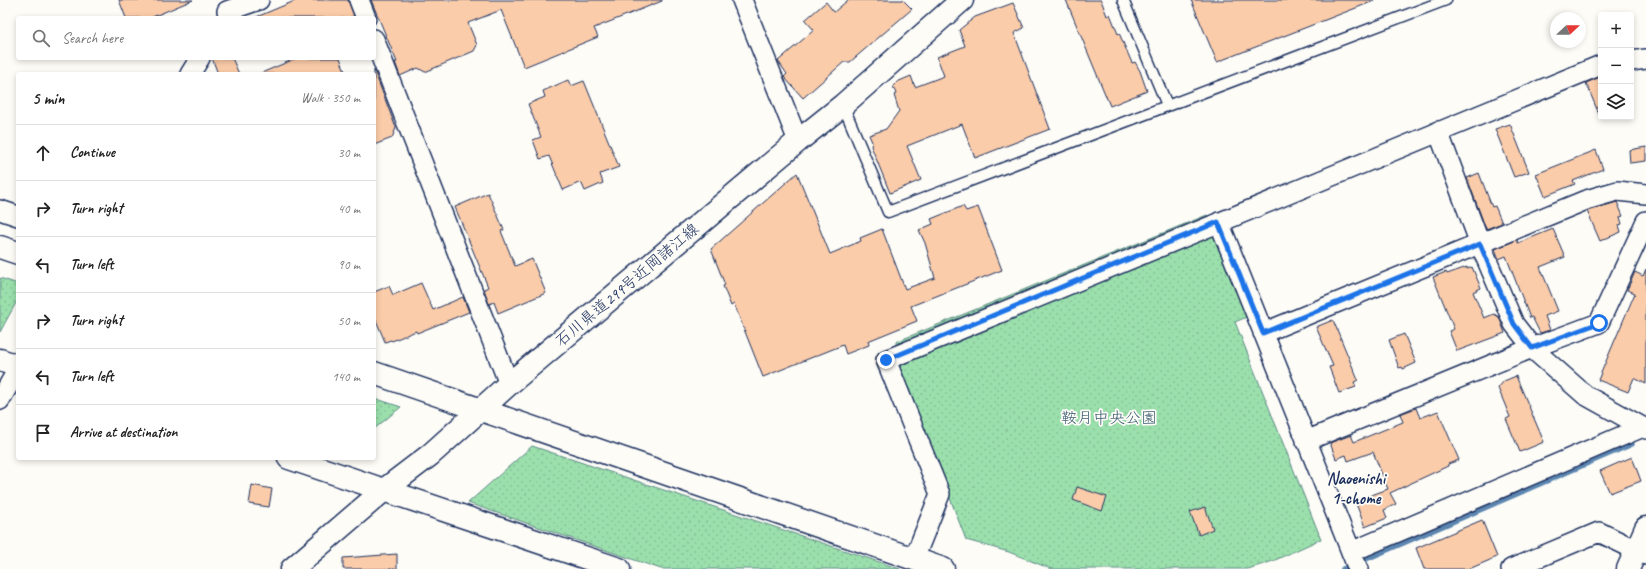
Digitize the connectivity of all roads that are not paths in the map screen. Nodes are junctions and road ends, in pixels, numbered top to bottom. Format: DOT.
graph roads {
  1 [pos="258,0"];
  2 [pos="359,0"];
  3 [pos="742,0"];
  4 [pos="962,0"];
  5 [pos="1123,0"];
  6 [pos="1446,0"];
  7 [pos="228,10"];
  8 [pos="365,16"];
  9 [pos="376,44"];
  10 [pos="1646,59"];
  11 [pos="199,60"];
  12 [pos="1634,61"];
  13 [pos="1598,66"];
  14 [pos="191,72"];
  15 [pos="843,105"];
  16 [pos="1167,105"];
  17 [pos="1438,131"];
  18 [pos="798,141"];
  19 [pos="1646,194"];
  20 [pos="0,210"];
  21 [pos="16,215"];
  22 [pos="1646,221"];
  23 [pos="1218,222"];
  24 [pos="1480,244"];
  25 [pos="0,247"];
  26 [pos="16,252"];
  27 [pos="1263,333"];
  28 [pos="1532,348"];
  29 [pos="0,360"];
  30 [pos="16,365"];
  31 [pos="16,372"];
  32 [pos="376,374"];
  33 [pos="509,384"];
  34 [pos="0,400"];
  35 [pos="481,409"];
  36 [pos="1644,428"];
  37 [pos="1306,441"];
  38 [pos="296,460"];
  39 [pos="384,490"];
  40 [pos="1646,528"];
  41 [pos="1637,558"];
  42 [pos="914,559"];
  43 [pos="1354,561"];
  44 [pos="292,569"];
  45 [pos="619,569"];
  46 [pos="943,569"];
  47 [pos="1511,569"];
  1 -- 7 [label="street"];
  2 -- 8 [label="street"];
  3 -- 18 [label="street"];
  4 -- 15 [label="street, 石川県道299号近岡諸江線"];
  5 -- 16 [label="lane"];
  6 -- 16 [label="lane"];
  9 -- 33 [label="street"];
  10 -- 12 [label="street"];
  11 -- 14 [label="street"];
  13 -- 17 [label="street"];
  15 -- 16 [label="lane"];
  15 -- 18 [label="street, 石川県道299号近岡諸江線"];
  17 -- 23 [label="street"];
  17 -- 24 [label="street"];
  18 -- 33 [label="street, 石川県道299号近岡諸江線"];
  19 -- 24 [label="street"];
  20 -- 21 [label="street"];
  22 -- 28 [label="street"];
  23 -- 27 [label="street"];
  23 -- 42 [label="street"];
  24 -- 27 [label="street"];
  24 -- 28 [label="street"];
  25 -- 26 [label="street"];
  27 -- 37 [label="street"];
  28 -- 36 [label="street"];
  28 -- 37 [label="street"];
  29 -- 30 [label="street"];
  31 -- 34 [label="street"];
  32 -- 35 [label="street"];
  33 -- 35 [label="street, 石川県道299号近岡諸江線"];
  35 -- 39 [label="street, 石川県道299号近岡諸江線"];
  35 -- 42 [label="street"];
  36 -- 43 [label="street"];
  37 -- 43 [label="street"];
  38 -- 39 [label="street"];
  39 -- 44 [label="street, 石川県道299号近岡諸江線"];
  39 -- 45 [label="street"];
  40 -- 41 [label="street"];
  41 -- 47 [label="street"];
  42 -- 46 [label="street"];
}
